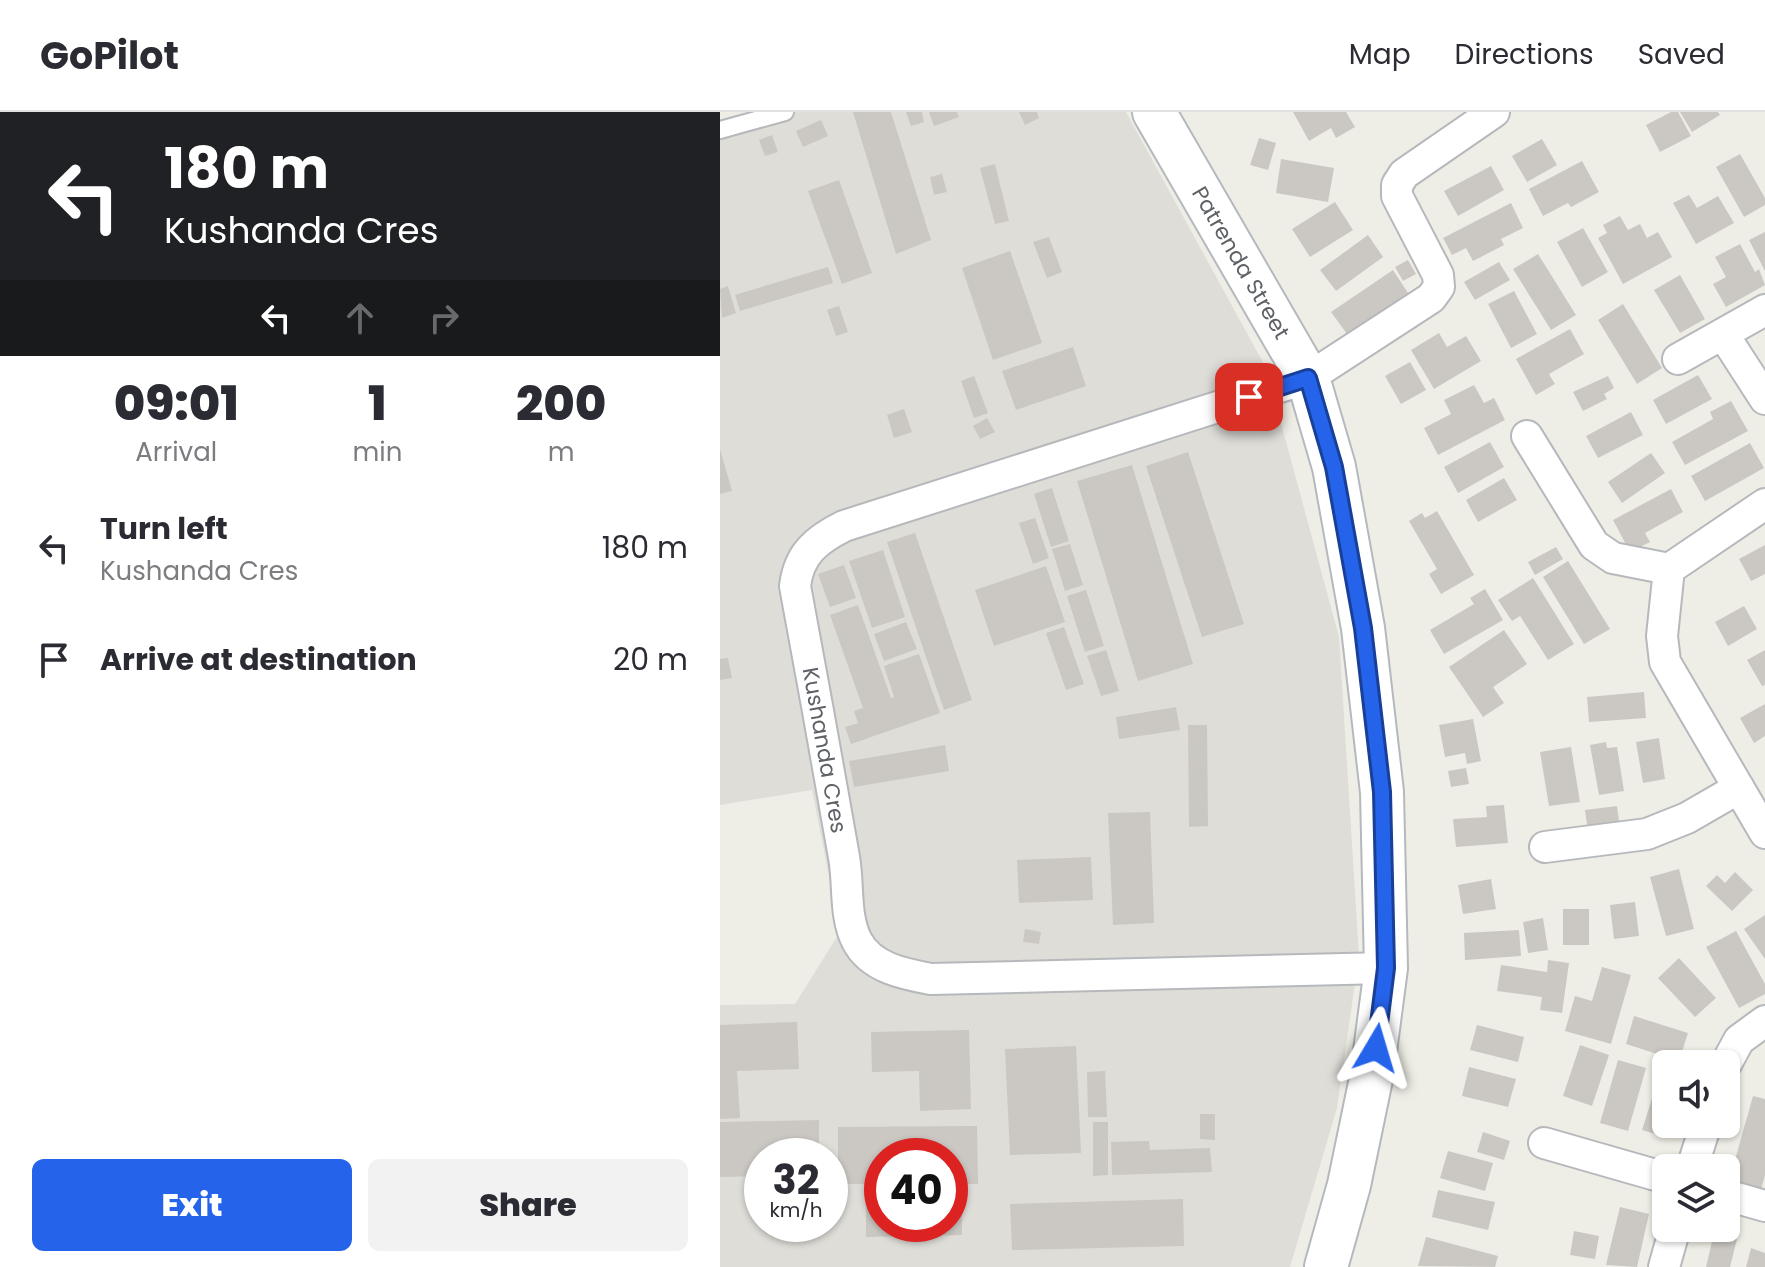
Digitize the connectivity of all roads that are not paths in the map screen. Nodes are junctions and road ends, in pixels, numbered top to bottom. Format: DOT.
graph roads {
  1 [pos="785,112"];
  2 [pos="1154,112"];
  3 [pos="1494,112"];
  4 [pos="720,130"];
  5 [pos="1765,310"];
  6 [pos="1723,334"];
  7 [pos="1678,359"];
  8 [pos="1308,378"];
  9 [pos="1765,399"];
  10 [pos="1527,436"];
  11 [pos="1765,504"];
  12 [pos="1669,569"];
  13 [pos="1739,788"];
  14 [pos="1765,833"];
  15 [pos="1545,847"];
  16 [pos="1386,968"];
  17 [pos="1765,1021"];
  18 [pos="1734,1050"];
  19 [pos="1544,1143"];
  20 [pos="1652,1174"];
  21 [pos="1740,1199"];
  22 [pos="1765,1206"];
  23 [pos="1671,1242"];
  24 [pos="1326,1267"];
  25 [pos="1664,1267"];
  1 -- 4 [label="lane"];
  2 -- 8 [label="street, Patrenda Street"];
  3 -- 8 [label="street, Kushanda Cres"];
  5 -- 6 [label="street"];
  6 -- 7 [label="street"];
  6 -- 9 [label="street"];
  8 -- 16 [label="street, Patrenda Street"];
  8 -- 16 [label="street, Kushanda Cres"];
  10 -- 12 [label="street"];
  11 -- 12 [label="street"];
  12 -- 13 [label="street"];
  13 -- 14 [label="street"];
  13 -- 15 [label="street"];
  16 -- 24 [label="street, Patrenda Street"];
  17 -- 18 [label="street"];
  19 -- 20 [label="street"];
  21 -- 22 [label="street"];
  23 -- 25 [label="street"];
}
